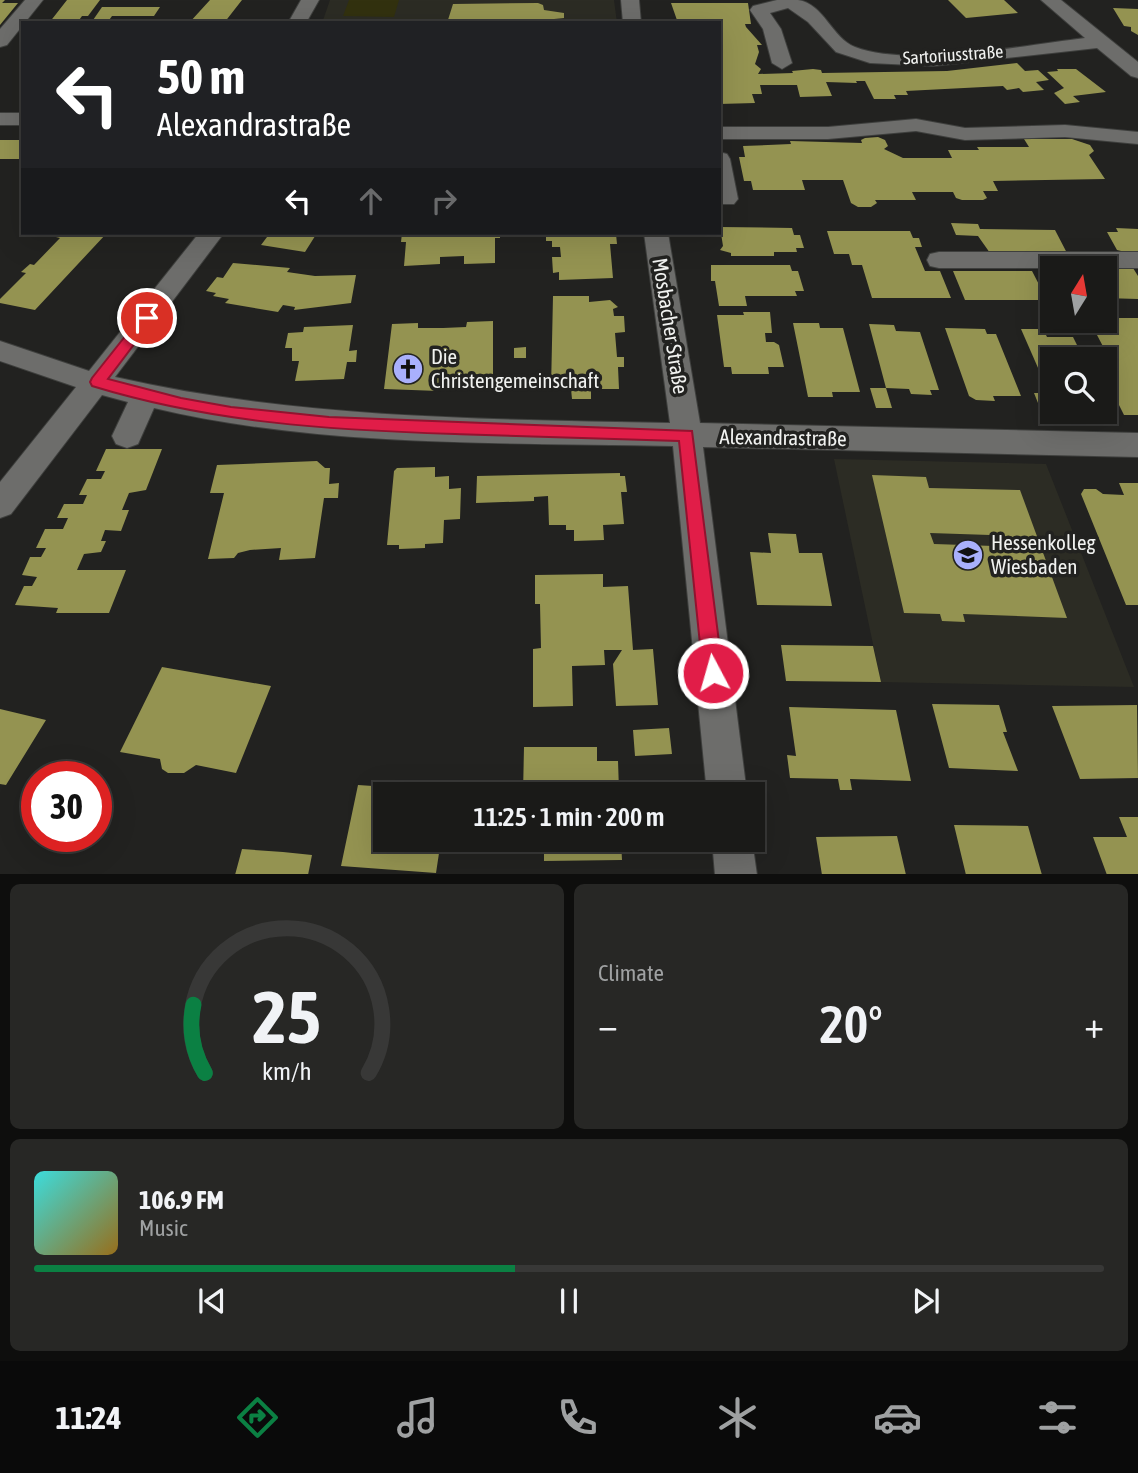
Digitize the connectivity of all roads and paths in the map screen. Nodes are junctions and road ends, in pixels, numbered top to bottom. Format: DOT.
graph roads {
  1 [pos="34,0"];
  2 [pos="310,0"];
  3 [pos="631,0"];
  4 [pos="1050,0"];
  5 [pos="788,1"];
  6 [pos="298,21"];
  7 [pos="632,21"];
  8 [pos="0,41"];
  9 [pos="1106,47"];
  10 [pos="782,63"];
  11 [pos="1138,64"];
  12 [pos="1138,72"];
  13 [pos="0,119"];
  14 [pos="21,119"];
  15 [pos="721,133"];
  16 [pos="1138,138"];
  17 [pos="721,170"];
  18 [pos="726,199"];
  19 [pos="210,235"];
  20 [pos="656,235"];
  21 [pos="939,260"];
  22 [pos="1138,260"];
  23 [pos="0,351"];
  24 [pos="97,382"];
  25 [pos="145,395"];
  26 [pos="687,435"];
  27 [pos="127,436"];
  28 [pos="1138,445"];
  29 [pos="0,505"];
  30 [pos="726,782"];
  31 [pos="733,852"];
  32 [pos="736,874"];
  1 -- 8 [label="street"];
  2 -- 6 [label="street"];
  3 -- 7 [label="street"];
  4 -- 9 [label="street"];
  5 -- 9 [label="street, Sartoriusstraße"];
  5 -- 10 [label="street"];
  9 -- 11 [label="street"];
  9 -- 12 [label="street"];
  13 -- 14 [label="street"];
  15 -- 16 [label="street"];
  17 -- 18 [label="street"];
  19 -- 24 [label="street"];
  20 -- 26 [label="street, Mosbacher Straße"];
  21 -- 22 [label="street"];
  23 -- 24 [label="street, Alexandrastraße"];
  24 -- 25 [label="street, Alexandrastraße"];
  24 -- 29 [label="street"];
  25 -- 26 [label="street, Alexandrastraße"];
  25 -- 27 [label="street"];
  26 -- 28 [label="street, Alexandrastraße"];
  26 -- 30 [label="street, Mosbacher Straße"];
  31 -- 32 [label="street"];
}
